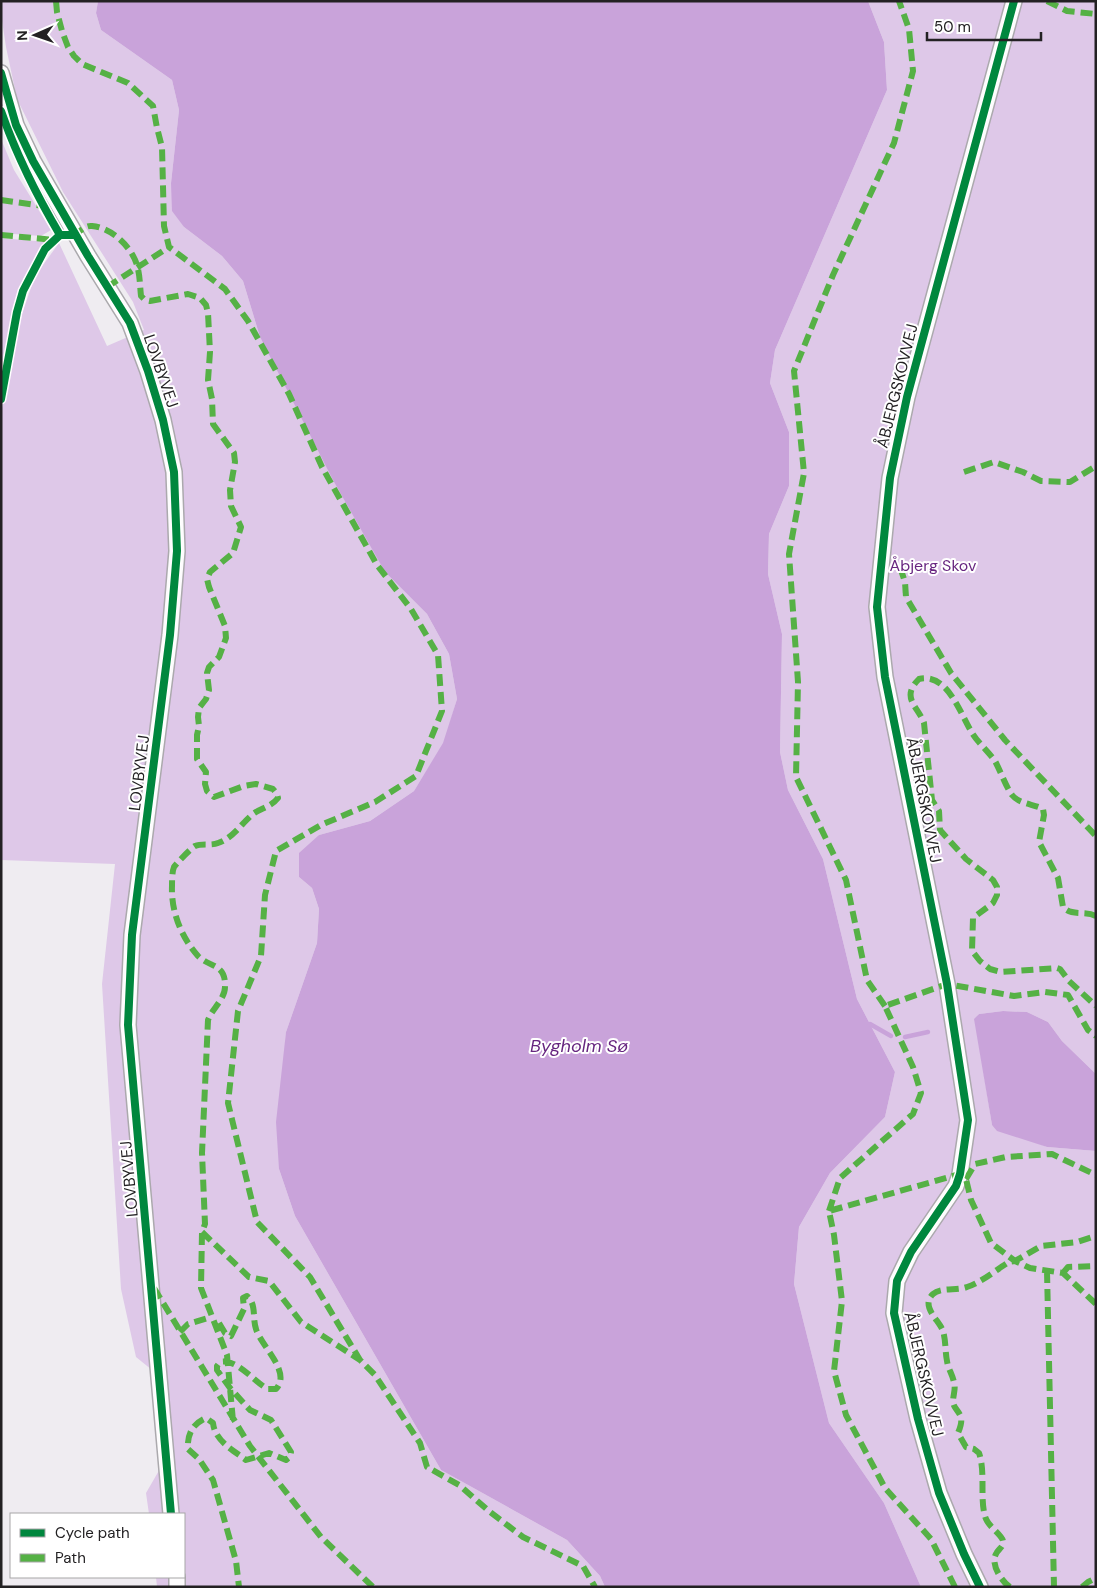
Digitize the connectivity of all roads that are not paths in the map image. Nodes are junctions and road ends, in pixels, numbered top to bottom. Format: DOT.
graph roads {
  1 [pos="1014,1"];
  2 [pos="1,73"];
  3 [pos="171,1513"];
  4 [pos="980,1587"];
  1 -- 4 [label="street, ÅBJERGSKOVVEJ"];
  2 -- 3 [label="street, LOVBYVEJ"];
}
